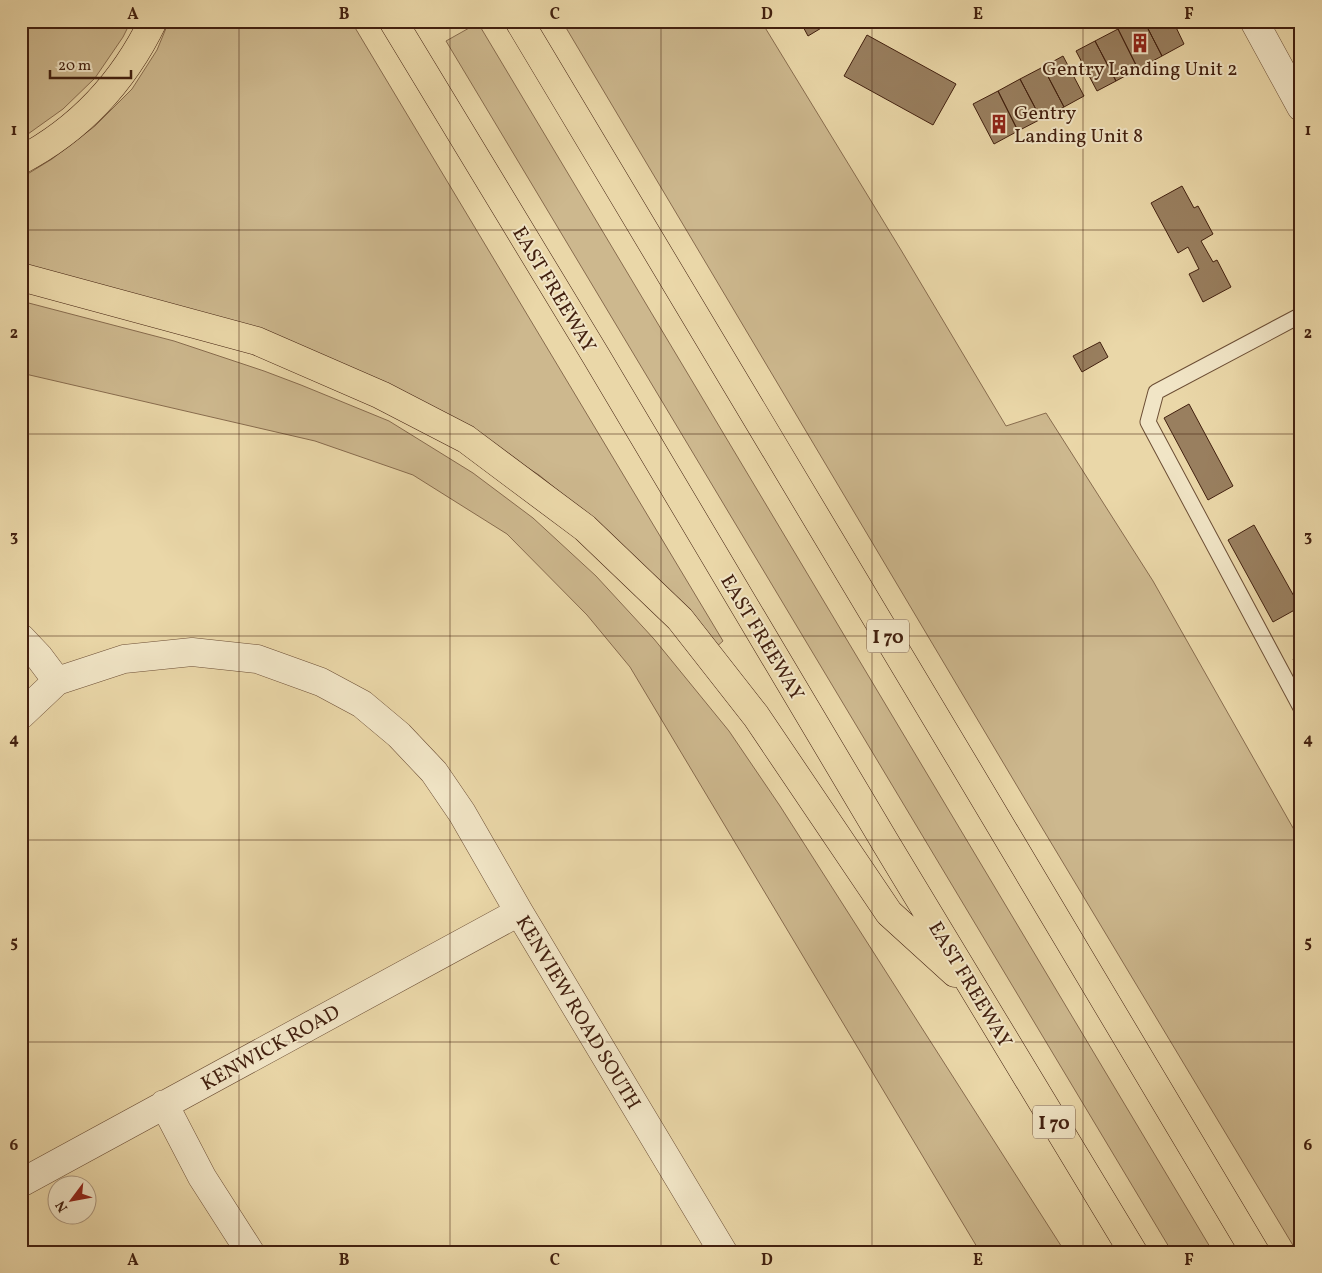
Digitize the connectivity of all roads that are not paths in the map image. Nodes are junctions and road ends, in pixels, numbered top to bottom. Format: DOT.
graph roads {
  1 [pos="153,21"];
  2 [pos="519,21"];
  3 [pos="1254,21"];
  4 [pos="399,23"];
  5 [pos="1301,107"];
  6 [pos="21,160"];
  7 [pos="21,277"];
  8 [pos="1301,315"];
  9 [pos="21,638"];
  10 [pos="56,681"];
  11 [pos="1301,708"];
  12 [pos="21,715"];
  13 [pos="519,912"];
  14 [pos="976,992"];
  15 [pos="164,1104"];
  16 [pos="21,1184"];
  17 [pos="250,1252"];
  18 [pos="723,1252"];
  19 [pos="1133,1252"];
  20 [pos="1255,1252"];
  1 -- 6 [label="highway"];
  2 -- 20 [label="highway, I 70"];
  3 -- 5 [label="street"];
  4 -- 14 [label="highway, EAST FREEWAY / I 70"];
  7 -- 14 [label="highway"];
  8 -- 11 [label="lane"];
  9 -- 10 [label="street"];
  10 -- 12 [label="street"];
  10 -- 13 [label="street, KENVIEW ROAD SOUTH"];
  13 -- 15 [label="street, KENWICK ROAD"];
  13 -- 18 [label="street, KENVIEW ROAD SOUTH"];
  14 -- 19 [label="highway, EAST FREEWAY / I 70"];
  15 -- 16 [label="street, KENWICK ROAD"];
  15 -- 17 [label="street"];
}
